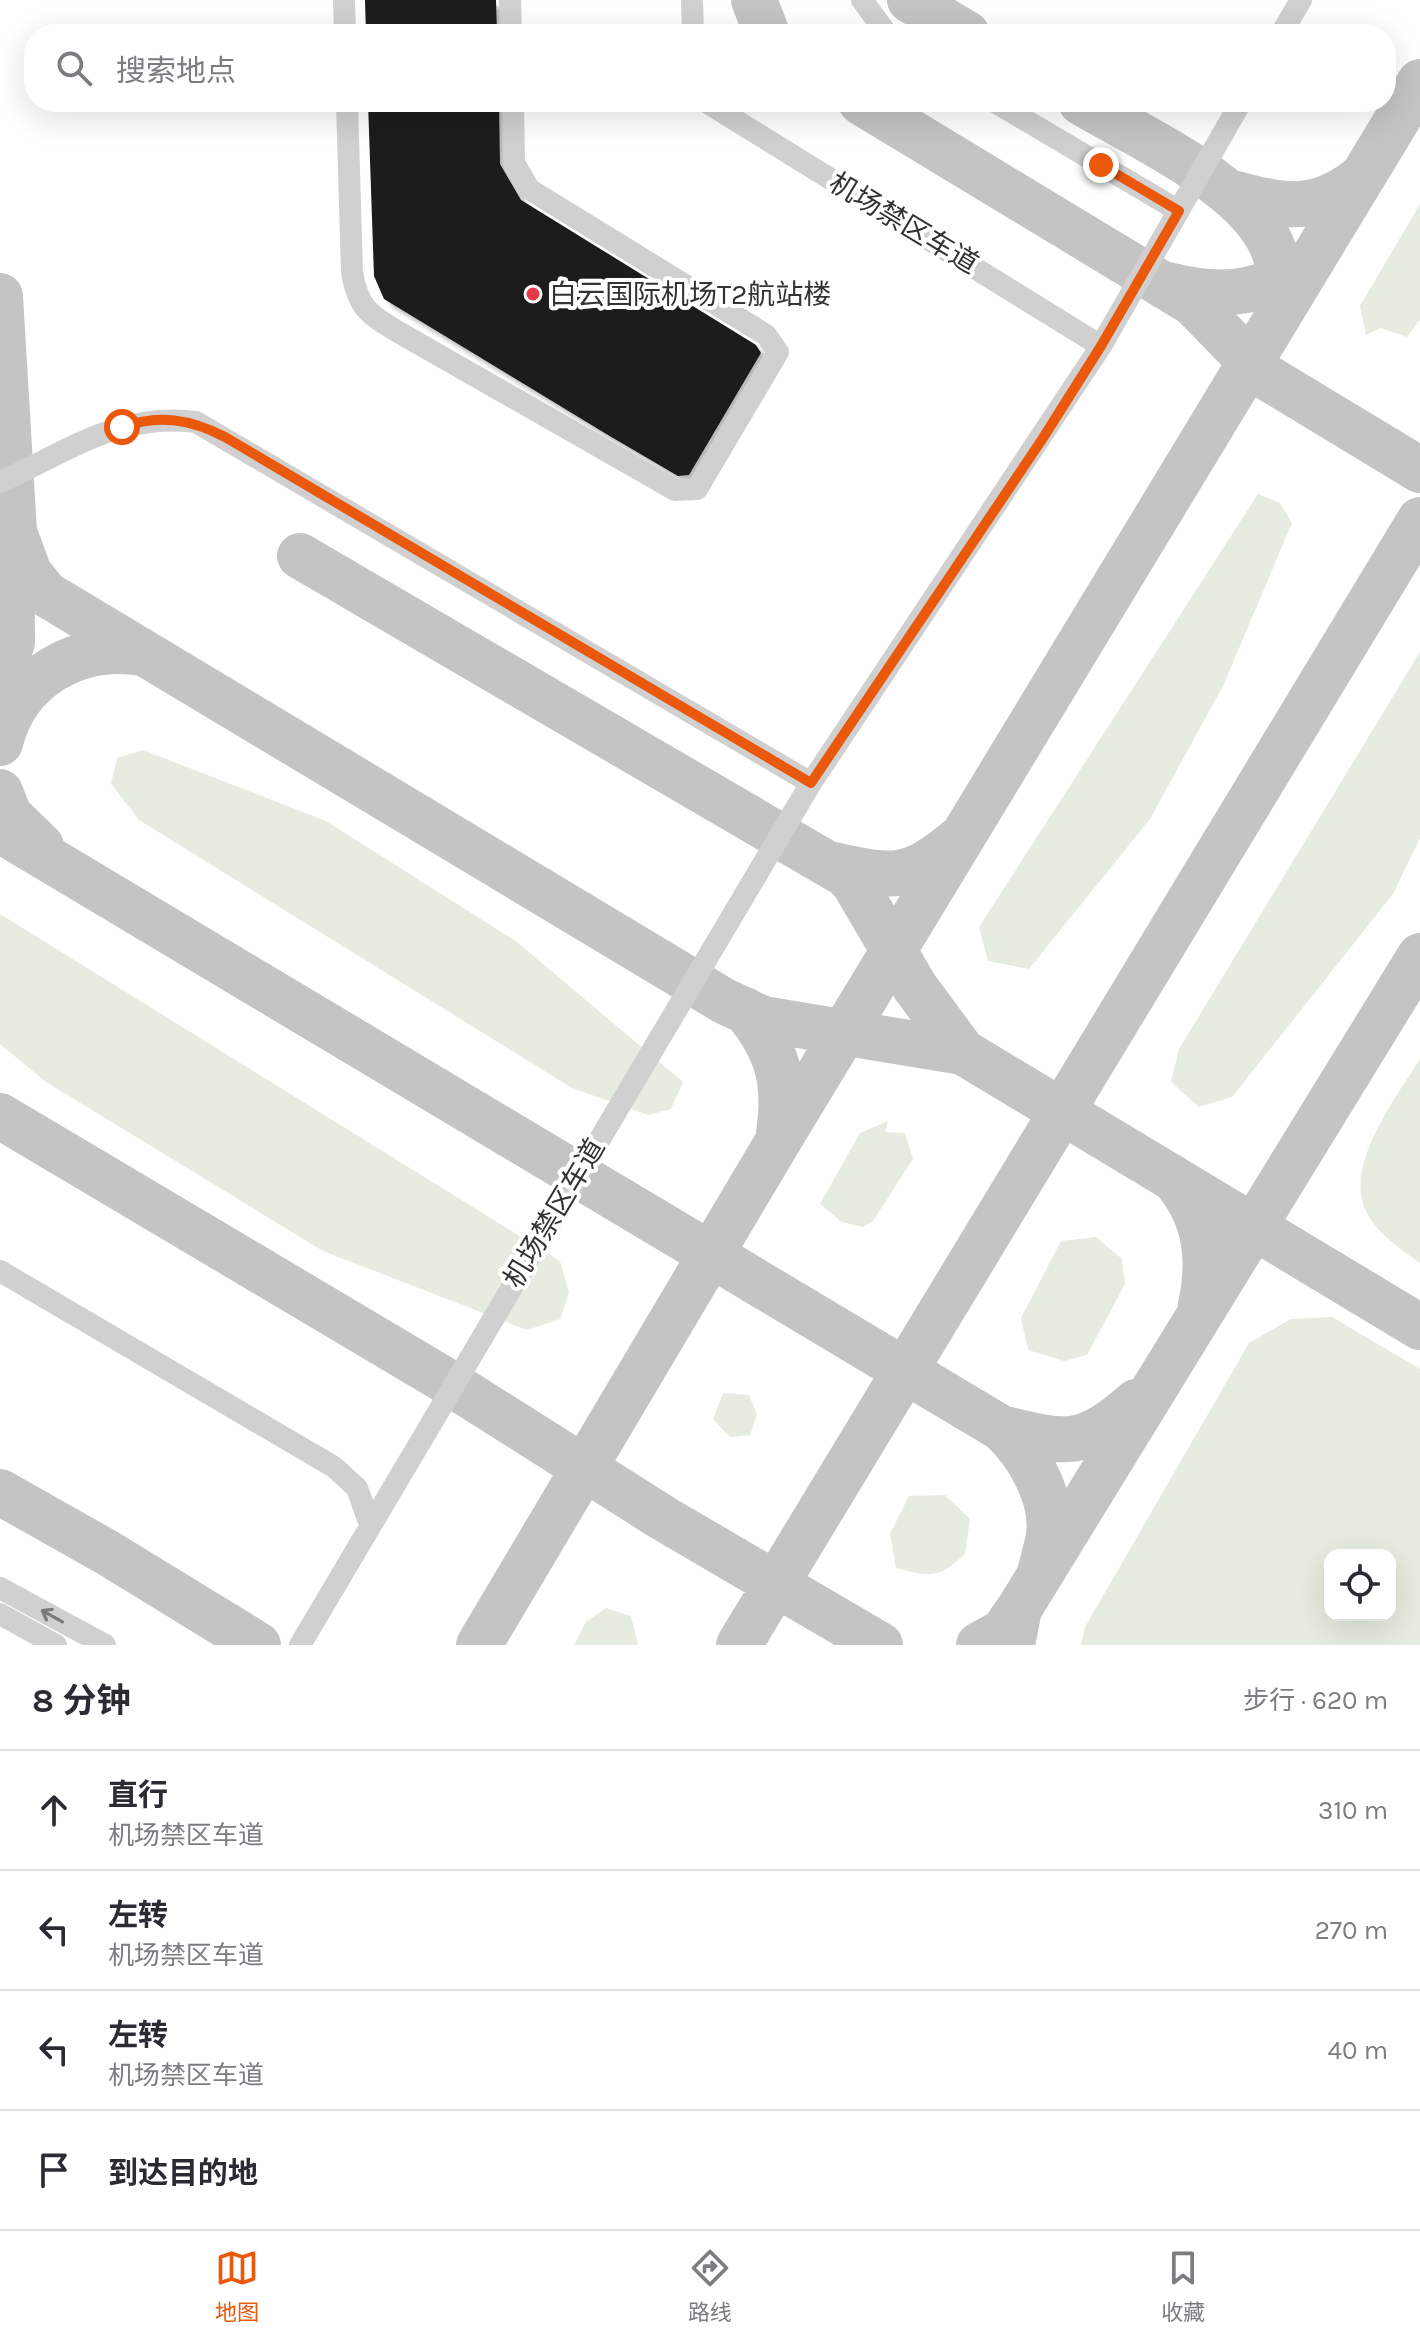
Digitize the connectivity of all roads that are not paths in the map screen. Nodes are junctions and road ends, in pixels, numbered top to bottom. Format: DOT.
graph roads {
  1 [pos="344,0"];
  2 [pos="510,0"];
  3 [pos="692,0"];
  4 [pos="862,0"];
  5 [pos="1301,0"];
  6 [pos="345,24"];
  7 [pos="511,24"];
  8 [pos="693,24"];
  9 [pos="880,24"];
  10 [pos="1287,24"];
  11 [pos="347,112"];
  12 [pos="513,112"];
  13 [pos="722,112"];
  14 [pos="1012,112"];
  15 [pos="1235,112"];
  16 [pos="1179,211"];
  17 [pos="1101,346"];
  18 [pos="0,482"];
  19 [pos="811,783"];
  20 [pos="0,1271"];
  21 [pos="370,1525"];
  22 [pos="0,1588"];
  23 [pos="0,1614"];
  24 [pos="56,1645"];
  25 [pos="105,1645"];
  26 [pos="300,1645"];
  1 -- 6 [label="lane"];
  2 -- 7 [label="lane"];
  3 -- 8 [label="lane"];
  4 -- 9 [label="lane"];
  5 -- 10 [label="lane"];
  11 -- 12 [label="lane"];
  13 -- 17 [label="lane, 机场禁区车道"];
  14 -- 16 [label="lane"];
  15 -- 16 [label="lane, 机场禁区车道"];
  16 -- 17 [label="lane, 机场禁区车道"];
  17 -- 19 [label="lane, 机场禁区车道"];
  18 -- 19 [label="lane"];
  19 -- 21 [label="lane, 机场禁区车道"];
  20 -- 21 [label="lane"];
  21 -- 26 [label="lane, 机场禁区车道"];
  25 -- 22 [label="lane, one-way"];
  23 -- 24 [label="lane"];
}
